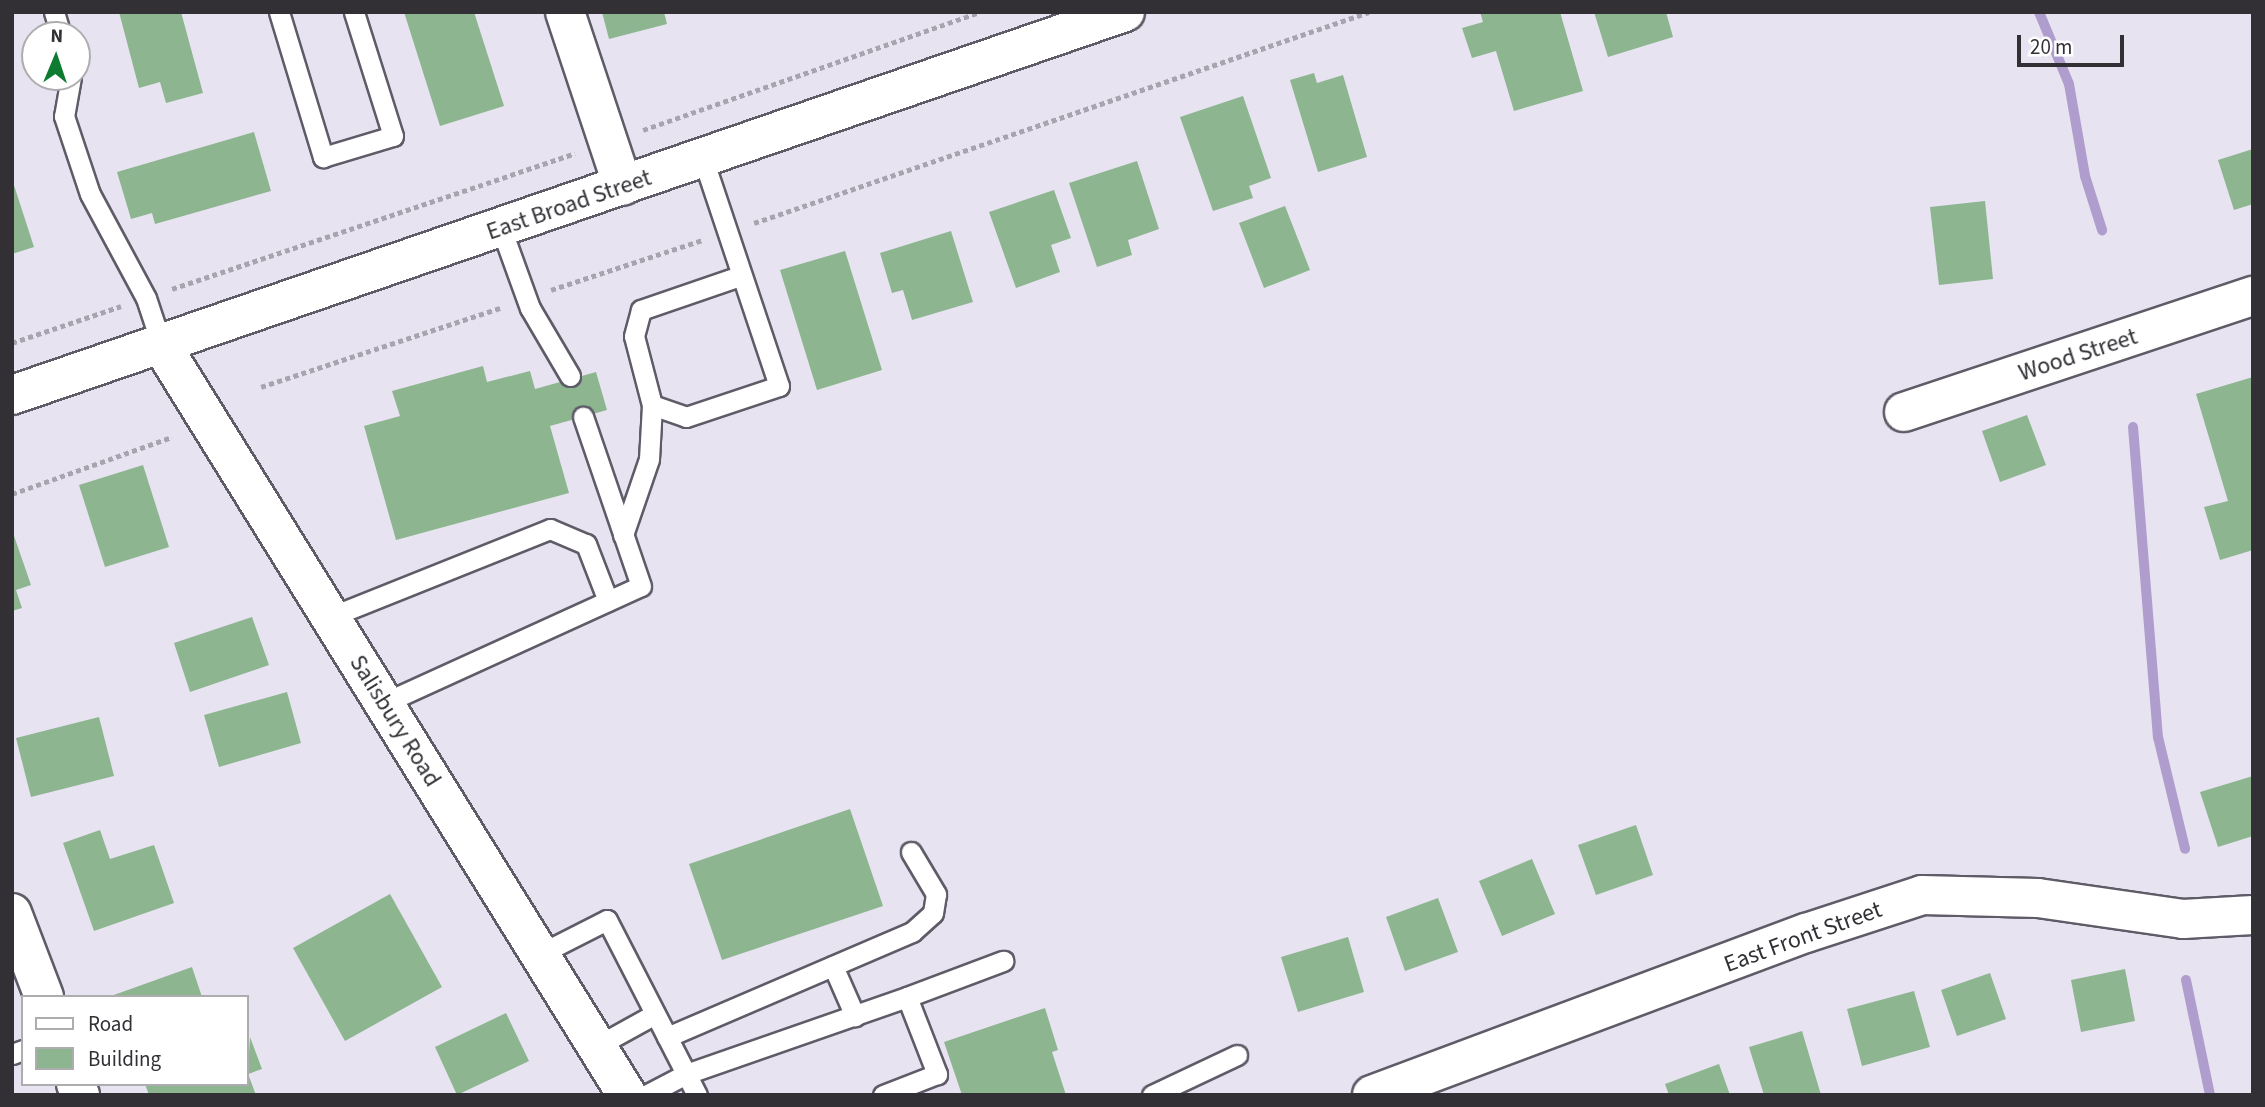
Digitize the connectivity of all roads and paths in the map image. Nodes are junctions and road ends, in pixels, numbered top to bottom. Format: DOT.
graph roads {
  1 [pos="279,12"];
  2 [pos="354,12"];
  3 [pos="565,12"];
  4 [pos="979,12"];
  5 [pos="1125,12"];
  6 [pos="1369,12"];
  7 [pos="68,91"];
  8 [pos="608,142"];
  9 [pos="703,159"];
  10 [pos="623,186"];
  11 [pos="501,229"];
  12 [pos="726,232"];
  13 [pos="740,276"];
  14 [pos="2253,296"];
  15 [pos="146,298"];
  16 [pos="526,299"];
  17 [pos="12,343"];
  18 [pos="162,346"];
  19 [pos="570,376"];
  20 [pos="261,387"];
  21 [pos="12,395"];
  22 [pos="652,405"];
  23 [pos="1904,412"];
  24 [pos="583,417"];
  25 [pos="172,437"];
  26 [pos="12,494"];
  27 [pos="623,534"];
  28 [pos="608,601"];
  29 [pos="330,617"];
  30 [pos="384,703"];
  31 [pos="911,852"];
  32 [pos="12,913"];
  33 [pos="2253,915"];
  34 [pos="540,954"];
  35 [pos="1003,961"];
  36 [pos="21,964"];
  37 [pos="834,966"];
  38 [pos="43,995"];
  39 [pos="907,997"];
  40 [pos="655,1014"];
  41 [pos="855,1016"];
  42 [pos="667,1037"];
  43 [pos="597,1046"];
  44 [pos="1237,1055"];
  45 [pos="686,1074"];
  46 [pos="627,1095"];
  47 [pos="646,1095"];
  48 [pos="697,1095"];
  49 [pos="883,1095"];
  50 [pos="1152,1095"];
  51 [pos="1372,1095"];
  1 -- 2 [label="lane"];
  3 -- 8 [label="street"];
  4 -- 8 [label="path"];
  5 -- 9 [label="street, East Broad Street"];
  6 -- 12 [label="path"];
  7 -- 15 [label="lane"];
  8 -- 10 [label="street"];
  8 -- 15 [label="path"];
  9 -- 10 [label="street, East Broad Street"];
  9 -- 12 [label="lane"];
  10 -- 11 [label="street, East Broad Street"];
  11 -- 16 [label="lane"];
  11 -- 18 [label="street, East Broad Street"];
  12 -- 13 [label="lane"];
  12 -- 16 [label="path"];
  13 -- 22 [label="lane"];
  13 -- 22 [label="lane"];
  14 -- 23 [label="street, Wood Street"];
  15 -- 17 [label="path"];
  15 -- 18 [label="lane"];
  16 -- 19 [label="lane"];
  16 -- 20 [label="path"];
  18 -- 21 [label="street, East Broad Street"];
  18 -- 29 [label="street, Salisbury Road"];
  22 -- 27 [label="lane"];
  24 -- 27 [label="lane"];
  25 -- 26 [label="path"];
  27 -- 28 [label="lane"];
  28 -- 29 [label="lane"];
  28 -- 30 [label="lane"];
  29 -- 30 [label="street, Salisbury Road"];
  30 -- 34 [label="street, Salisbury Road"];
  31 -- 37 [label="lane"];
  32 -- 36 [label="street"];
  33 -- 51 [label="street, East Front Street"];
  34 -- 40 [label="lane"];
  34 -- 43 [label="street, Salisbury Road"];
  35 -- 39 [label="lane"];
  36 -- 38 [label="street"];
  37 -- 41 [label="lane"];
  37 -- 42 [label="lane"];
  39 -- 41 [label="lane"];
  39 -- 49 [label="lane"];
  40 -- 42 [label="lane"];
  40 -- 43 [label="lane"];
  41 -- 45 [label="lane"];
  42 -- 45 [label="lane"];
  43 -- 46 [label="street, Salisbury Road"];
  44 -- 50 [label="lane"];
  45 -- 47 [label="lane"];
  45 -- 48 [label="lane"];
}
